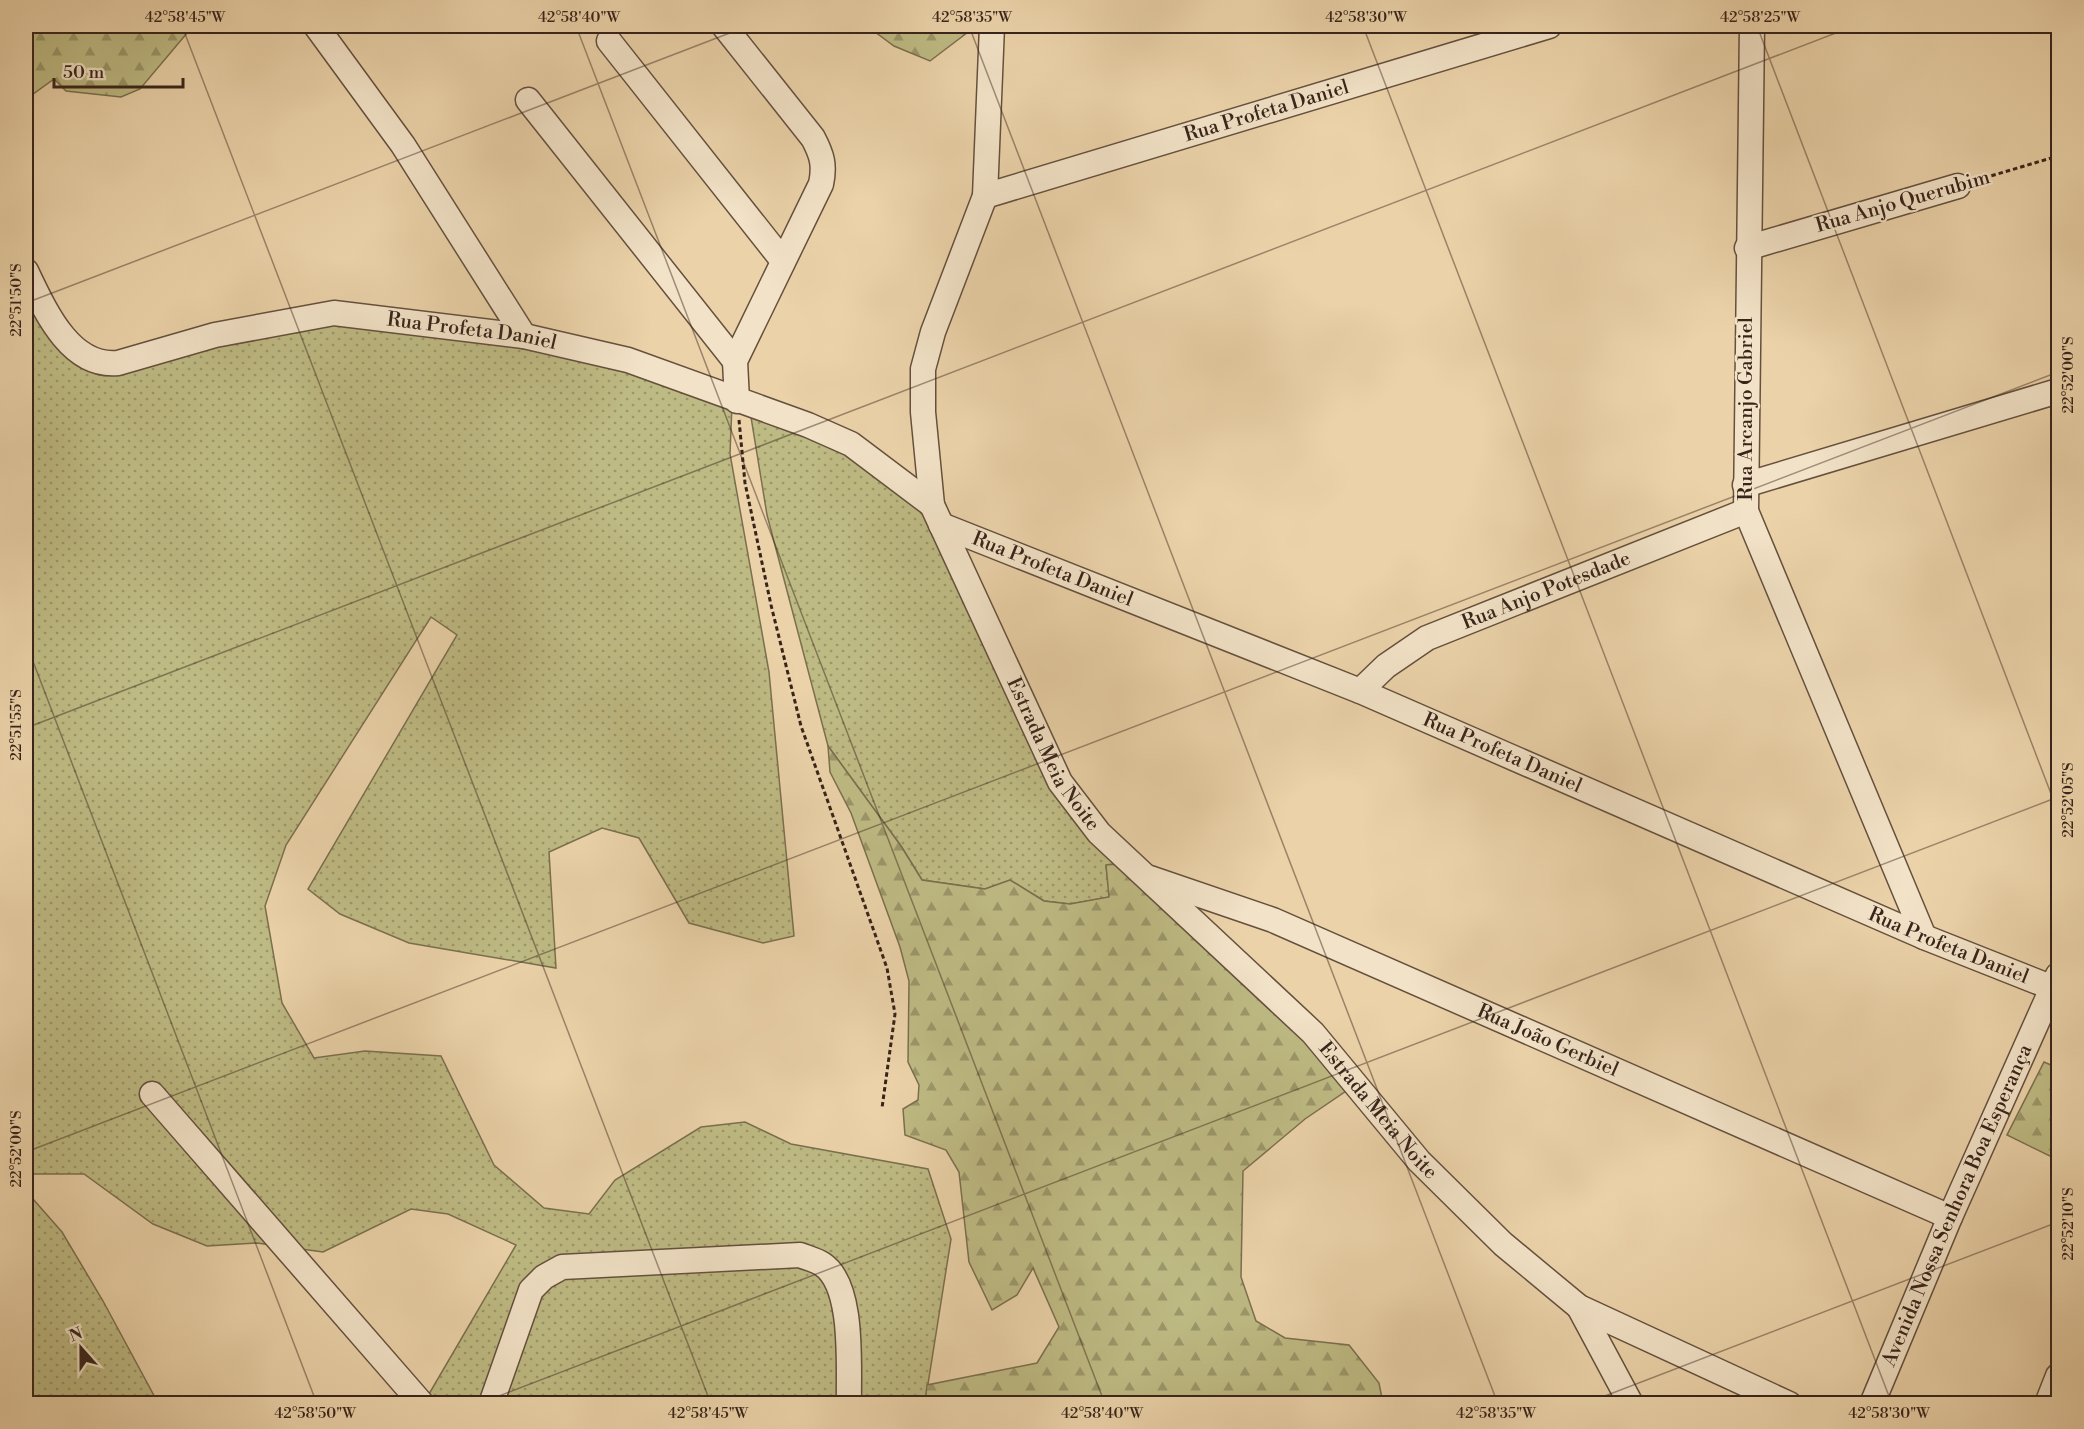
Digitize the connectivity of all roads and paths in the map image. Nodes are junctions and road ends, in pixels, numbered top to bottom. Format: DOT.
graph roads {
  1 [pos="316,26"];
  2 [pos="724,26"];
  3 [pos="992,26"];
  4 [pos="1549,26"];
  5 [pos="1752,26"];
  6 [pos="609,41"];
  7 [pos="528,100"];
  8 [pos="2058,156"];
  9 [pos="1958,186"];
  10 [pos="985,195"];
  11 [pos="1747,248"];
  12 [pos="783,261"];
  13 [pos="26,272"];
  14 [pos="524,336"];
  15 [pos="735,361"];
  16 [pos="2058,391"];
  17 [pos="737,401"];
  18 [pos="1745,485"];
  19 [pos="1746,511"];
  20 [pos="937,515"];
  21 [pos="1360,691"];
  22 [pos="1142,875"];
  23 [pos="1225,903"];
  24 [pos="1204,932"];
  25 [pos="1924,937"];
  26 [pos="2057,984"];
  27 [pos="152,1094"];
  28 [pos="882,1107"];
  29 [pos="1950,1217"];
  30 [pos="1579,1307"];
  31 [pos="2058,1376"];
  32 [pos="422,1404"];
  33 [pos="491,1404"];
  34 [pos="849,1404"];
  35 [pos="1631,1404"];
  36 [pos="1789,1404"];
  37 [pos="1872,1404"];
  38 [pos="2047,1404"];
  1 -- 14 [label="street"];
  2 -- 12 [label="street"];
  3 -- 10 [label="street, Estrada Meia Noite"];
  4 -- 10 [label="street, Rua Profeta Daniel"];
  5 -- 11 [label="street, Rua Arcanjo Gabriel"];
  6 -- 12 [label="street"];
  7 -- 15 [label="street"];
  8 -- 9 [label="path, Rua Anjo Querubim"];
  9 -- 11 [label="street, Rua Anjo Querubim"];
  10 -- 20 [label="street, Estrada Meia Noite"];
  11 -- 18 [label="street, Rua Arcanjo Gabriel"];
  12 -- 15 [label="street"];
  13 -- 14 [label="street, Rua Profeta Daniel"];
  14 -- 17 [label="street, Rua Profeta Daniel"];
  15 -- 17 [label="street"];
  16 -- 18 [label="street"];
  17 -- 20 [label="street, Rua Profeta Daniel"];
  17 -- 28 [label="path"];
  18 -- 19 [label="street, Rua Arcanjo Gabriel"];
  19 -- 21 [label="street, Rua Anjo Potesdade"];
  19 -- 25 [label="street, Rua Arcanjo Gabriel"];
  20 -- 21 [label="street, Rua Profeta Daniel"];
  20 -- 22 [label="street, Estrada Meia Noite"];
  21 -- 25 [label="street, Rua Profeta Daniel"];
  22 -- 23 [label="street, Rua João Gerbiel"];
  22 -- 24 [label="street, Estrada Meia Noite"];
  23 -- 24 [label="street"];
  23 -- 29 [label="street, Rua João Gerbiel"];
  24 -- 30 [label="street, Estrada Meia Noite"];
  25 -- 26 [label="street, Rua Profeta Daniel"];
  26 -- 29 [label="street, Avenida Nossa Senhora Boa Esperança"];
  27 -- 32 [label="street"];
  29 -- 37 [label="street, Avenida Nossa Senhora Boa Esperança"];
  30 -- 35 [label="street, Estrada Meia Noite"];
  30 -- 36 [label="street, Estrada Meia Noite"];
  31 -- 38 [label="street"];
  33 -- 34 [label="street"];
}
